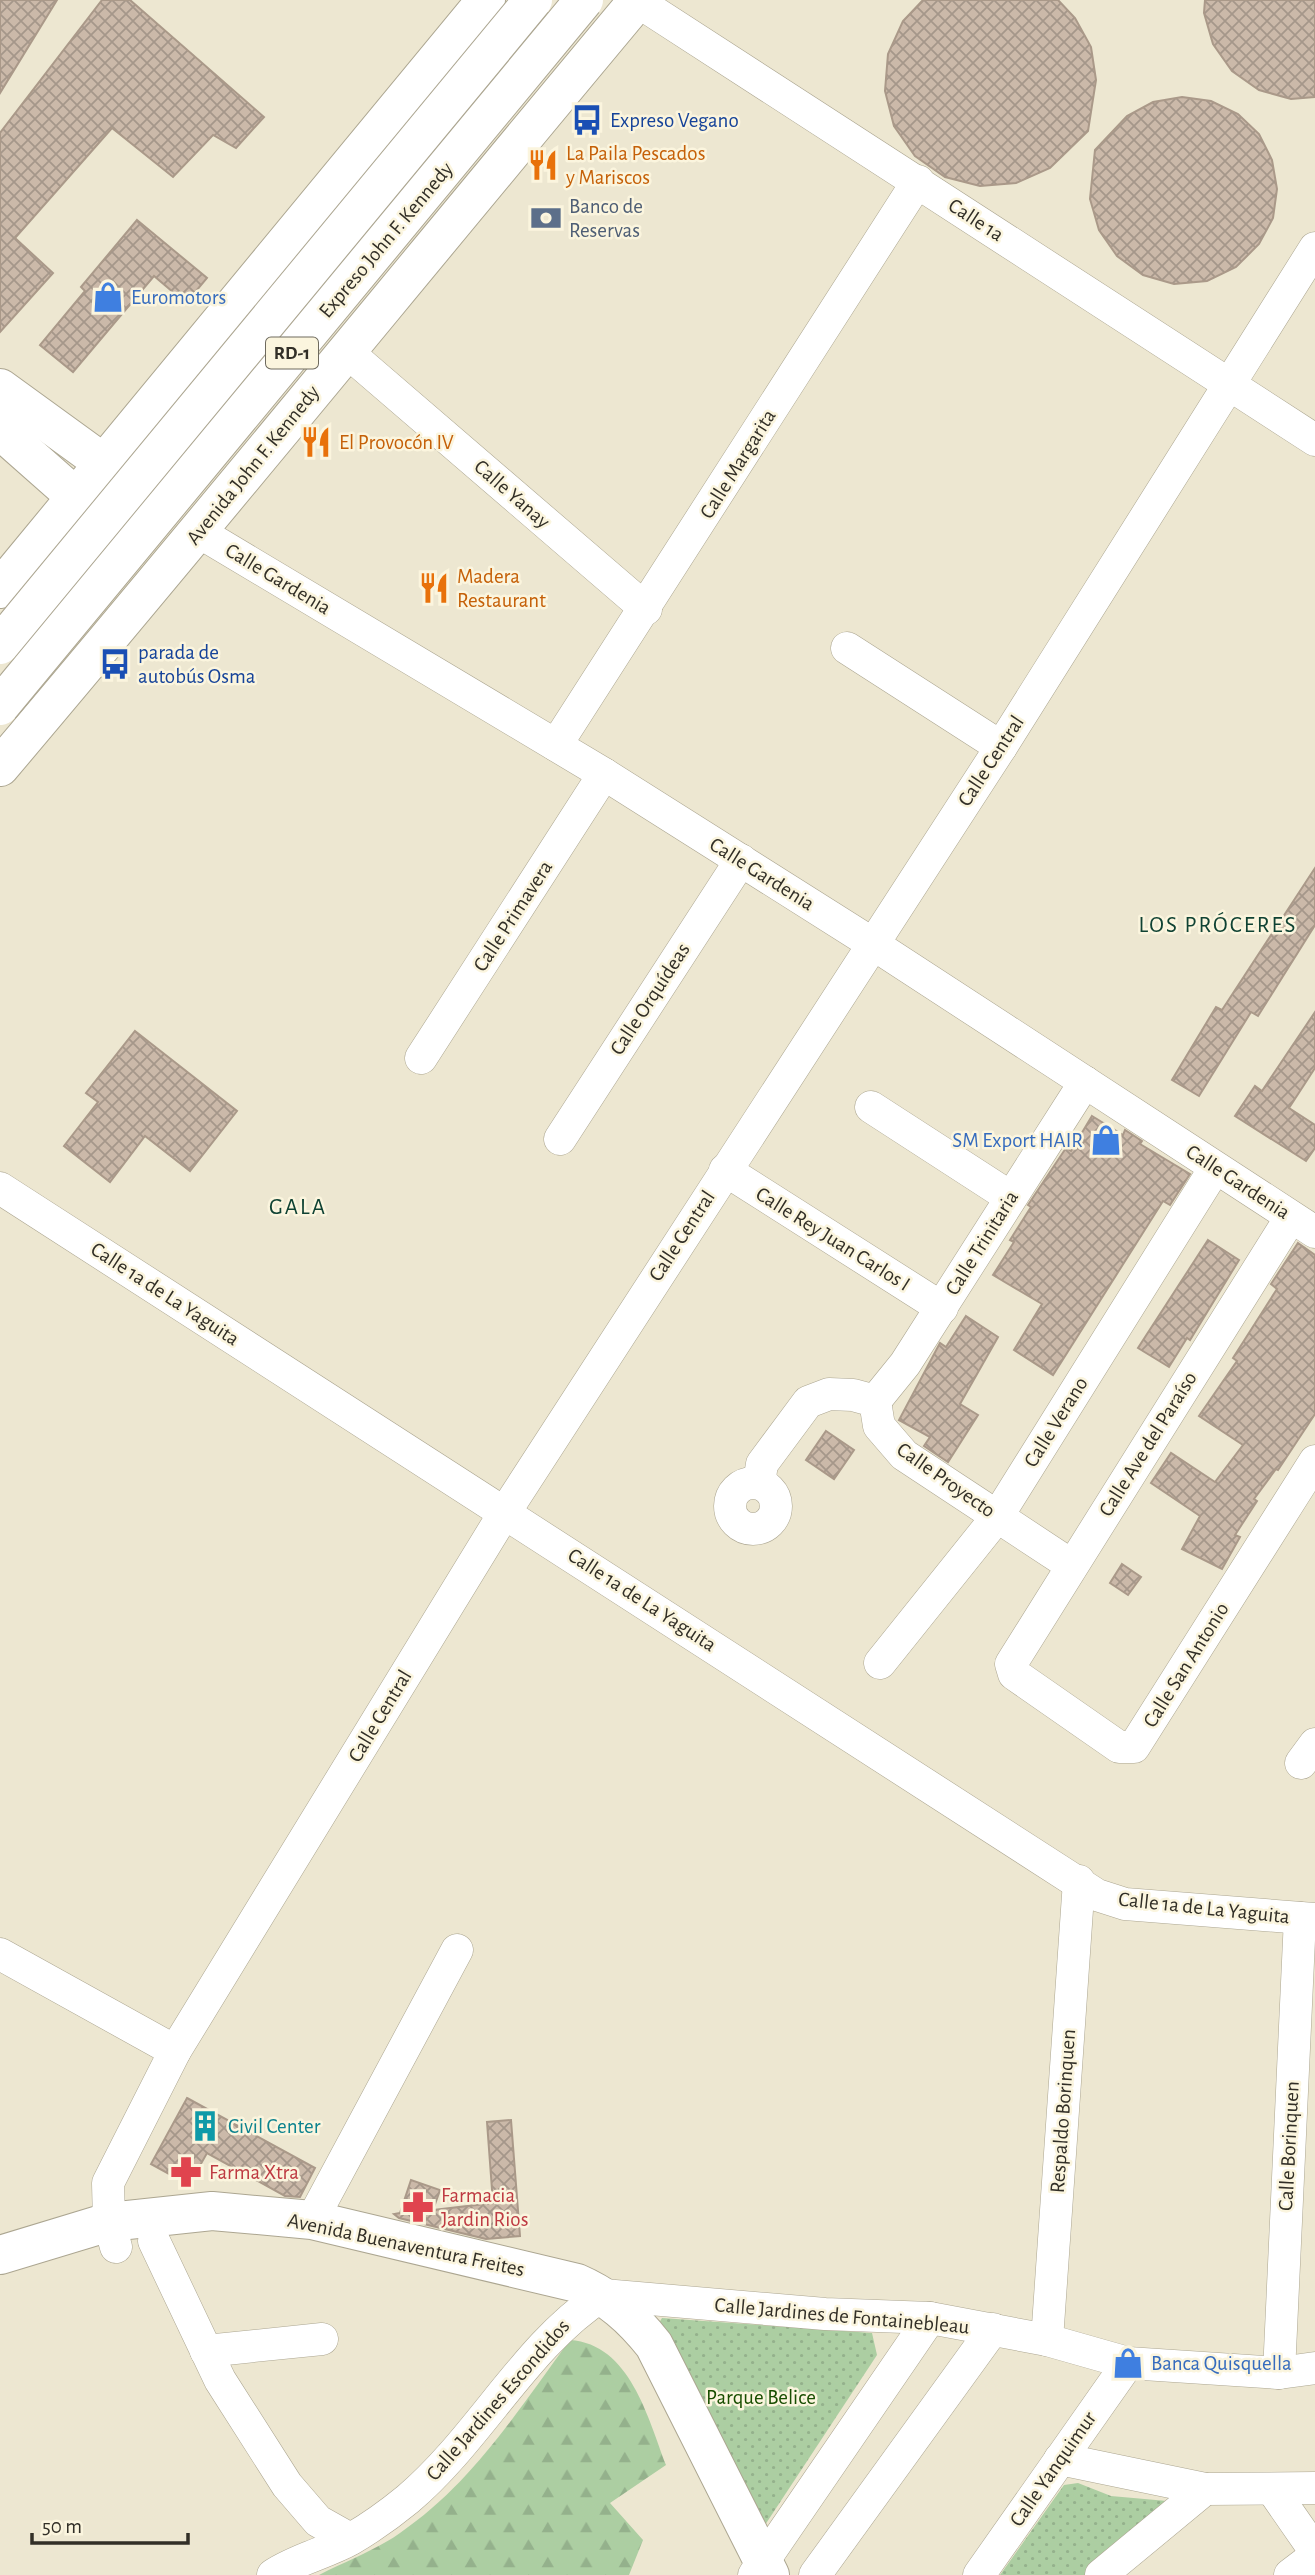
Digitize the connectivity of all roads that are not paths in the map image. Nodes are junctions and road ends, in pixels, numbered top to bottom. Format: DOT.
graph roads {
  1 [pos="486,0"];
  2 [pos="533,0"];
  3 [pos="584,0"];
  4 [pos="638,0"];
  5 [pos="918,181"];
  6 [pos="1315,248"];
  7 [pos="346,351"];
  8 [pos="176,374"];
  9 [pos="0,387"];
  10 [pos="1230,387"];
  11 [pos="0,430"];
  12 [pos="1315,440"];
  13 [pos="262,455"];
  14 [pos="103,463"];
  15 [pos="74,498"];
  16 [pos="199,532"];
  17 [pos="4,584"];
  18 [pos="646,609"];
  19 [pos="0,645"];
  20 [pos="102,647"];
  21 [pos="847,648"];
  22 [pos="0,706"];
  23 [pos="556,746"];
  24 [pos="1001,747"];
  25 [pos="0,767"];
  26 [pos="604,774"];
  27 [pos="741,860"];
  28 [pos="873,944"];
  29 [pos="421,1058"];
  30 [pos="1085,1082"];
  31 [pos="871,1107"];
  32 [pos="559,1139"];
  33 [pos="1215,1168"];
  34 [pos="725,1170"];
  35 [pos="0,1188"];
  36 [pos="1010,1197"];
  37 [pos="1303,1224"];
  38 [pos="942,1308"];
  39 [pos="875,1401"];
  40 [pos="1315,1461"];
  41 [pos="759,1483"];
  42 [pos="505,1513"];
  43 [pos="997,1517"];
  44 [pos="1071,1565"];
  45 [pos="880,1663"];
  46 [pos="1014,1674"];
  47 [pos="1079,1881"];
  48 [pos="1307,1918"];
  49 [pos="457,1950"];
  50 [pos="0,1954"];
  51 [pos="175,2052"];
  52 [pos="312,2220"];
  53 [pos="113,2234"];
  54 [pos="154,2241"];
  55 [pos="0,2255"];
  56 [pos="0,2283"];
  57 [pos="591,2302"];
  58 [pos="930,2318"];
  59 [pos="993,2329"];
  60 [pos="322,2339"];
  61 [pos="1046,2340"];
  62 [pos="206,2351"];
  63 [pos="1128,2362"];
  64 [pos="1315,2368"];
  65 [pos="1279,2373"];
  66 [pos="1060,2459"];
  67 [pos="1315,2488"];
  68 [pos="1205,2489"];
  69 [pos="1272,2489"];
  70 [pos="350,2539"];
  71 [pos="1315,2553"];
  72 [pos="760,2572"];
  73 [pos="273,2575"];
  74 [pos="815,2575"];
  75 [pos="979,2575"];
  76 [pos="1101,2575"];
  77 [pos="1290,2575"];
  1 -- 8 [label="main road"];
  2 -- 19 [label="main road, Expreso John F. Kennedy / RD-1, bridge"];
  3 -- 22 [label="main road, Expreso John F. Kennedy / RD-1, bridge"];
  4 -- 5 [label="street, Calle 1a"];
  4 -- 7 [label="main road, Avenida John F. Kennedy"];
  5 -- 10 [label="street, Calle 1a"];
  5 -- 18 [label="street, Calle Margarita"];
  6 -- 10 [label="street, Calle Central"];
  7 -- 13 [label="main road, Avenida John F. Kennedy"];
  7 -- 18 [label="street, Calle Yanay"];
  8 -- 13 [label="main road"];
  8 -- 14 [label="main road"];
  9 -- 14 [label="main road"];
  10 -- 12 [label="street, Calle 1a"];
  10 -- 24 [label="street, Calle Central"];
  11 -- 15 [label="main road"];
  13 -- 16 [label="main road, Avenida John F. Kennedy"];
  14 -- 15 [label="main road"];
  14 -- 16 [label="main road"];
  15 -- 16 [label="main road"];
  15 -- 17 [label="main road"];
  16 -- 20 [label="main road, Avenida John F. Kennedy"];
  16 -- 23 [label="street, Calle Gardenia"];
  17 -- 20 [label="main road"];
  18 -- 23 [label="street, Calle Margarita"];
  20 -- 25 [label="main road, Avenida John F. Kennedy"];
  21 -- 24 [label="street"];
  23 -- 26 [label="street, Calle Gardenia"];
  24 -- 28 [label="street, Calle Central"];
  26 -- 27 [label="street, Calle Gardenia"];
  26 -- 29 [label="street, Calle Primavera"];
  27 -- 28 [label="street, Calle Gardenia"];
  27 -- 32 [label="street, Calle Orquídeas"];
  28 -- 30 [label="street, Calle Gardenia"];
  28 -- 34 [label="street, Calle Central"];
  30 -- 33 [label="street, Calle Gardenia"];
  30 -- 36 [label="street, Calle Trinitaria"];
  31 -- 36 [label="street"];
  33 -- 37 [label="street, Calle Gardenia"];
  33 -- 43 [label="street, Calle Verano"];
  34 -- 38 [label="street, Calle Rey Juan Carlos I"];
  34 -- 42 [label="street, Calle Central"];
  35 -- 42 [label="street, Calle 1a de La Yaguita"];
  36 -- 38 [label="street, Calle Trinitaria"];
  37 -- 44 [label="street, Calle Ave del Paraíso"];
  38 -- 39 [label="street, Calle Trinitaria"];
  39 -- 41 [label="street"];
  39 -- 43 [label="street, Calle Proyecto"];
  40 -- 46 [label="street, Calle San Antonio"];
  42 -- 47 [label="street, Calle 1a de La Yaguita"];
  42 -- 51 [label="street, Calle Central"];
  43 -- 44 [label="street, Calle Proyecto"];
  43 -- 45 [label="street, Calle Verano"];
  44 -- 46 [label="street, Calle Ave del Paraíso"];
  47 -- 48 [label="street, Calle 1a de La Yaguita"];
  47 -- 61 [label="street, Respaldo Borinquen"];
  48 -- 65 [label="street, Calle Borinquen"];
  49 -- 52 [label="street"];
  50 -- 51 [label="street"];
  51 -- 53 [label="street, Calle Central"];
  52 -- 53 [label="main road, Avenida Buenaventura Freites"];
  52 -- 57 [label="main road, Avenida Buenaventura Freites"];
  53 -- 54 [label="main road, Avenida Buenaventura Freites"];
  53 -- 55 [label="main road, Avenida Buenaventura Freites"];
  53 -- 56 [label="main road, Avenida Buenaventura Freites"];
  54 -- 57 [label="main road, Avenida Buenaventura Freites"];
  54 -- 62 [label="street"];
  57 -- 58 [label="street, Calle Jardines de Fontainebleau"];
  57 -- 70 [label="street, Calle Jardines Escondidos"];
  57 -- 72 [label="main road"];
  58 -- 59 [label="street, Calle Jardines de Fontainebleau"];
  58 -- 72 [label="street"];
  59 -- 61 [label="street, Calle Jardines de Fontainebleau"];
  59 -- 74 [label="street"];
  60 -- 62 [label="street"];
  61 -- 63 [label="street, Calle Jardines de Fontainebleau"];
  62 -- 70 [label="street"];
  63 -- 65 [label="street, Calle Jardines de Fontainebleau"];
  63 -- 66 [label="street, Calle Yanquimur"];
  64 -- 65 [label="street, Calle Jardines de Fontainebleau"];
  66 -- 68 [label="street"];
  66 -- 75 [label="street, Calle Yanquimur"];
  67 -- 69 [label="street"];
  68 -- 69 [label="street"];
  68 -- 76 [label="street"];
  69 -- 71 [label="street"];
  70 -- 73 [label="street, Calle Jardines Escondidos"];
  71 -- 77 [label="street"];
}
